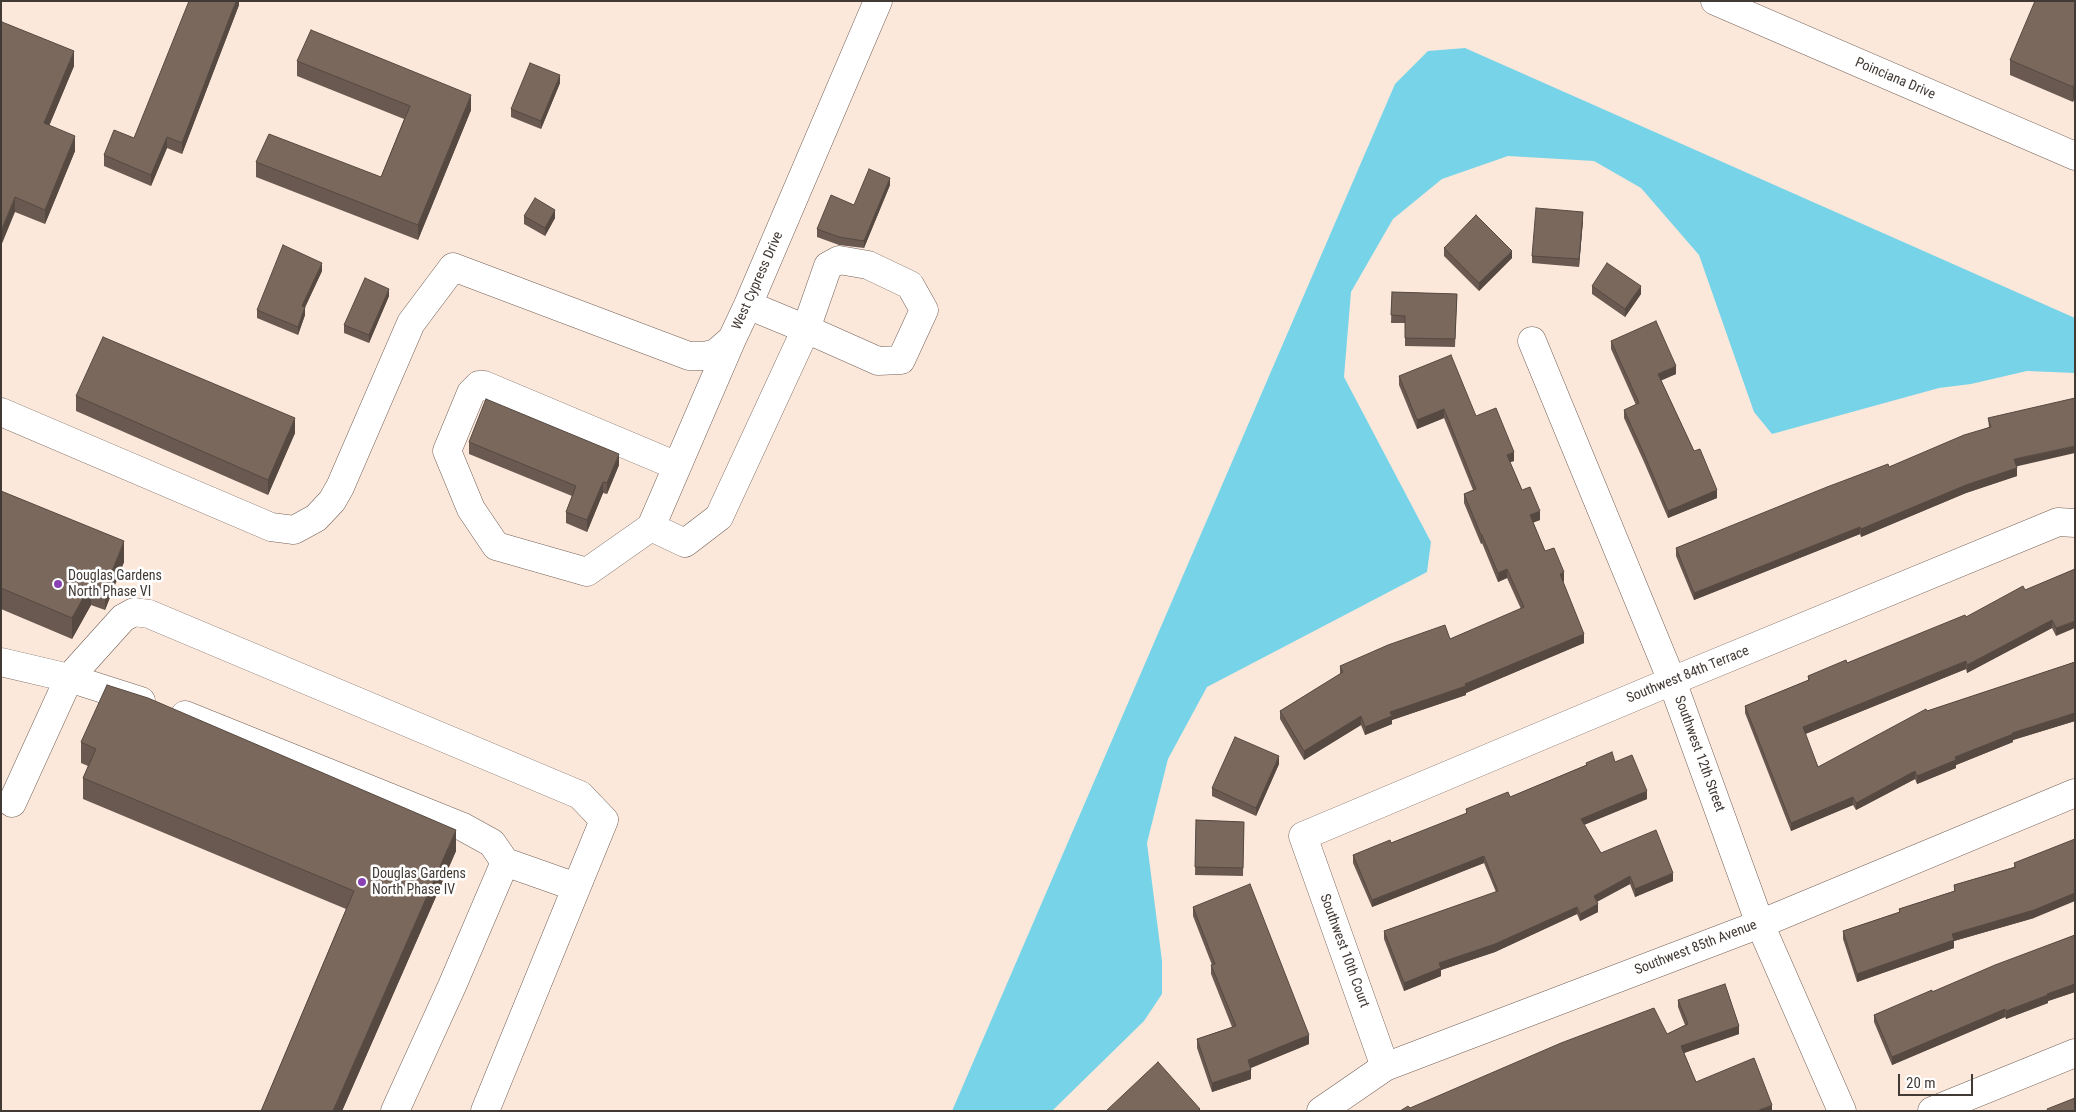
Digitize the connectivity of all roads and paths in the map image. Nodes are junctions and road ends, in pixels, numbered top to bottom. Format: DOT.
graph roads {
  1 [pos="878,1"];
  2 [pos="1715,1"];
  3 [pos="2075,156"];
  4 [pos="748,305"];
  5 [pos="732,339"];
  6 [pos="1532,341"];
  7 [pos="1,412"];
  8 [pos="677,466"];
  9 [pos="2075,523"];
  10 [pos="651,527"];
  11 [pos="1,662"];
  12 [pos="69,678"];
  13 [pos="1672,681"];
  14 [pos="2075,793"];
  15 [pos="12,803"];
  16 [pos="1303,836"];
  17 [pos="505,862"];
  18 [pos="576,887"];
  19 [pos="1760,924"];
  20 [pos="2075,1053"];
  21 [pos="1385,1067"];
  22 [pos="395,1111"];
  23 [pos="485,1111"];
  24 [pos="1322,1111"];
  25 [pos="1842,1111"];
  26 [pos="1932,1111"];
  1 -- 4 [label="street, West Cypress Drive"];
  2 -- 3 [label="street, Poinciana Drive"];
  4 -- 5 [label="street, West Cypress Drive"];
  4 -- 10 [label="street"];
  5 -- 7 [label="street, West Cypress Drive"];
  5 -- 8 [label="street"];
  6 -- 13 [label="street, Southwest 12th Street"];
  8 -- 10 [label="street"];
  8 -- 10 [label="street"];
  9 -- 13 [label="street, Southwest 84th Terrace"];
  11 -- 12 [label="street"];
  12 -- 15 [label="street"];
  12 -- 17 [label="street"];
  12 -- 18 [label="street"];
  13 -- 16 [label="street, Southwest 84th Terrace"];
  13 -- 19 [label="street, Southwest 12th Street"];
  14 -- 19 [label="street, Southwest 85th Avenue"];
  16 -- 21 [label="street, Southwest 10th Court"];
  17 -- 18 [label="street"];
  17 -- 22 [label="street"];
  18 -- 23 [label="street"];
  19 -- 21 [label="street, Southwest 85th Avenue"];
  19 -- 25 [label="street, Southwest 12th Street"];
  20 -- 26 [label="street"];
  21 -- 24 [label="street, Southwest 85th Avenue"];
}
